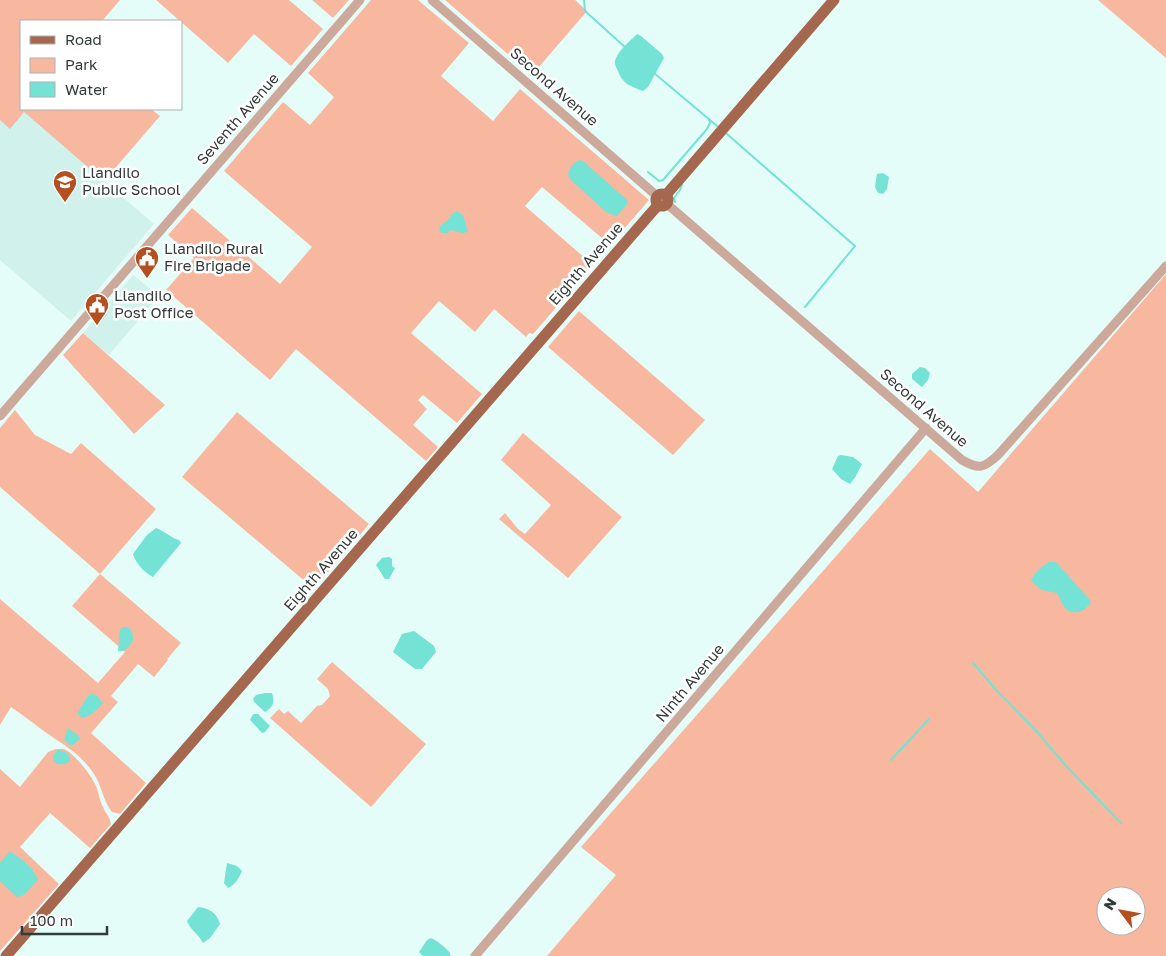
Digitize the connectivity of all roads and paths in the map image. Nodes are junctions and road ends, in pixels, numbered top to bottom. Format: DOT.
graph roads {
  1 [pos="360,0"];
  2 [pos="432,0"];
  3 [pos="834,0"];
  4 [pos="662,200"];
  5 [pos="1166,266"];
  6 [pos="0,416"];
  7 [pos="926,428"];
  8 [pos="6,956"];
  9 [pos="475,956"];
  1 -- 6 [label="street, Seventh Avenue"];
  2 -- 4 [label="street, Second Avenue"];
  3 -- 4 [label="main road, Eighth Avenue"];
  4 -- 7 [label="street, Second Avenue"];
  4 -- 8 [label="main road, Eighth Avenue"];
  5 -- 7 [label="street, Second Avenue"];
  7 -- 9 [label="street, Ninth Avenue"];
}
